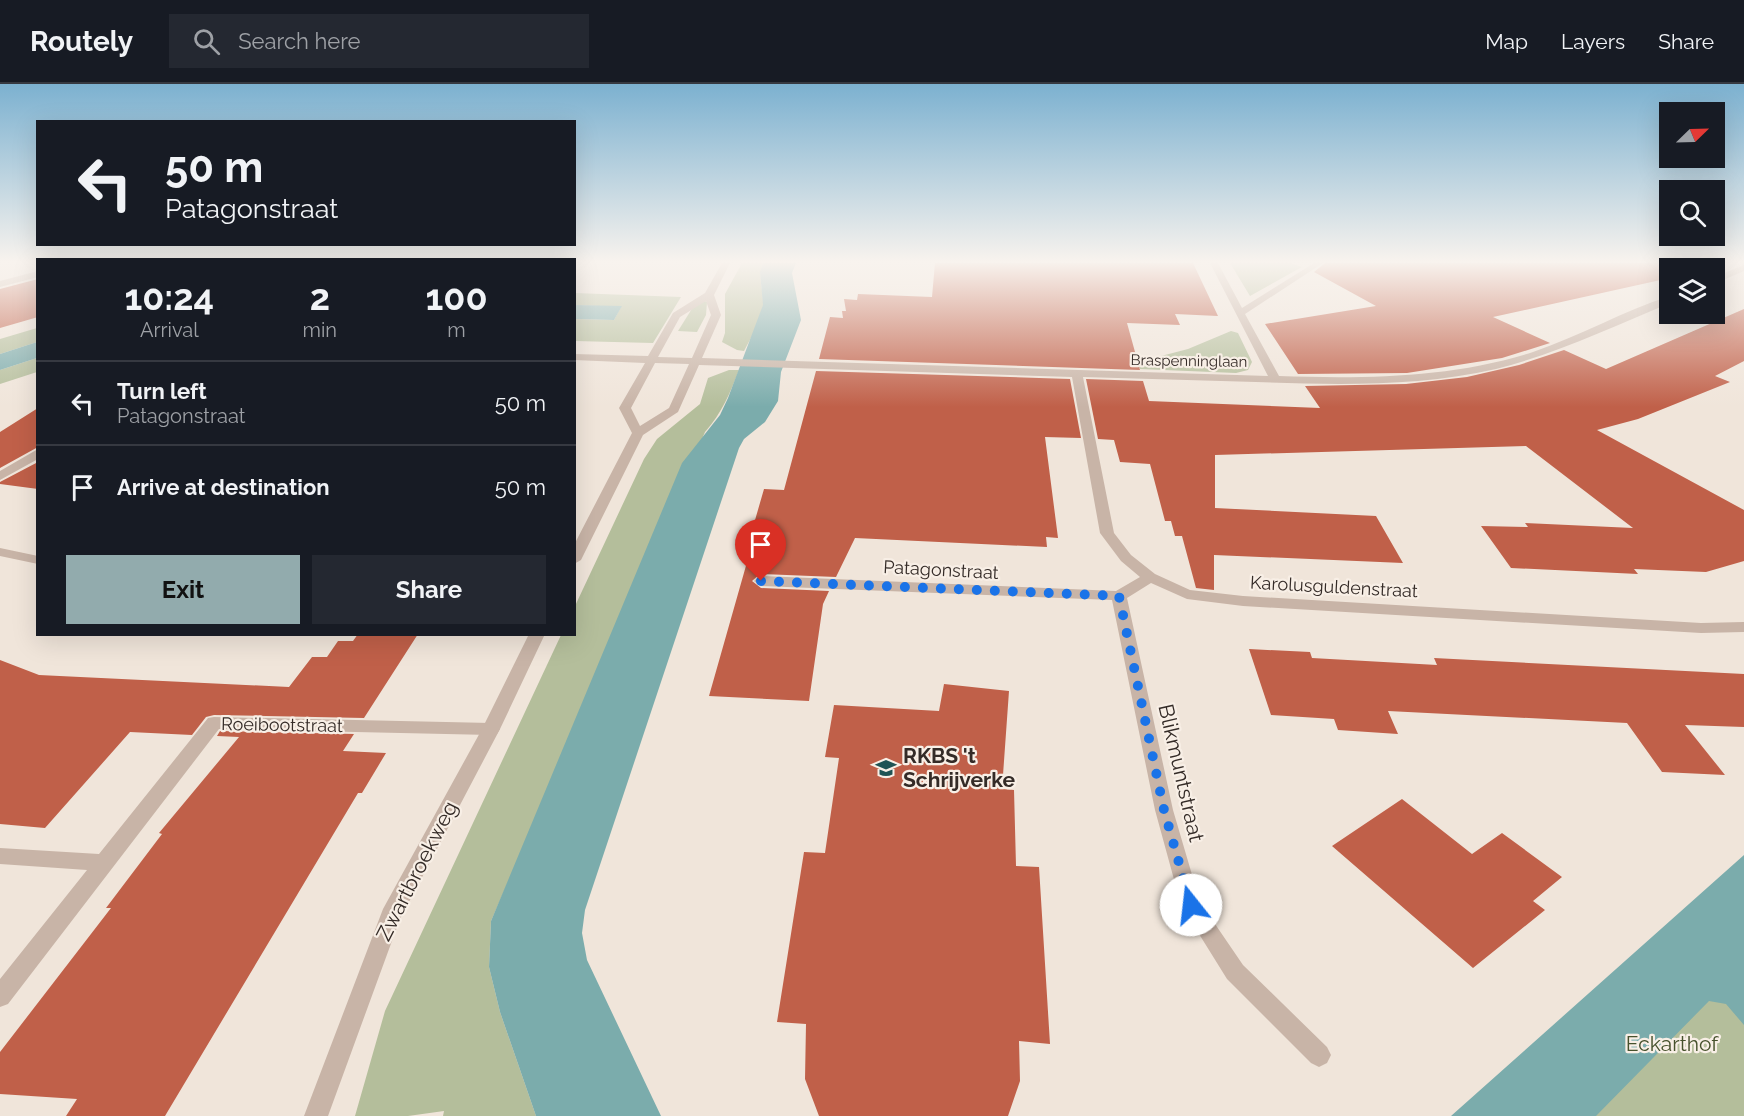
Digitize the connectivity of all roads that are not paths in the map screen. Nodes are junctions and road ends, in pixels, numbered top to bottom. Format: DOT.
graph roads {
  1 [pos="683,311"];
  2 [pos="715,311"];
  3 [pos="1243,311"];
  4 [pos="1641,311"];
  5 [pos="1240,313"];
  6 [pos="576,357"];
  7 [pos="650,359"];
  8 [pos="696,361"];
  9 [pos="1077,374"];
  10 [pos="1274,378"];
  11 [pos="638,433"];
  12 [pos="36,454"];
  13 [pos="0,476"];
  14 [pos="0,552"];
  15 [pos="576,556"];
  16 [pos="36,560"];
  17 [pos="1150,577"];
  18 [pos="761,581"];
  19 [pos="1119,596"];
  20 [pos="1744,627"];
  21 [pos="536,636"];
  22 [pos="490,729"];
  23 [pos="0,856"];
  24 [pos="106,863"];
  25 [pos="0,996"];
  26 [pos="1319,1055"];
  27 [pos="316,1116"];
  1 -- 7 [label="street"];
  2 -- 8 [label="street"];
  3 -- 5 [label="street"];
  4 -- 10 [label="street, Braspenninglaan"];
  5 -- 10 [label="street"];
  6 -- 7 [label="street, Braspenninglaan"];
  7 -- 8 [label="street, Braspenninglaan"];
  7 -- 11 [label="street"];
  8 -- 9 [label="street, Braspenninglaan"];
  8 -- 11 [label="street"];
  9 -- 10 [label="street, Braspenninglaan"];
  9 -- 17 [label="street, Karolusguldenstraat"];
  11 -- 15 [label="street"];
  12 -- 13 [label="street"];
  14 -- 16 [label="street"];
  17 -- 19 [label="street"];
  17 -- 20 [label="street, Karolusguldenstraat"];
  18 -- 19 [label="street, Patagonstraat"];
  19 -- 26 [label="street, Blikmuntstraat"];
  21 -- 22 [label="street, Zwartbroekweg"];
  22 -- 24 [label="street, Roeibootstraat"];
  22 -- 27 [label="street, Zwartbroekweg"];
  23 -- 24 [label="street"];
  24 -- 25 [label="street, Roeibootstraat"];
}
